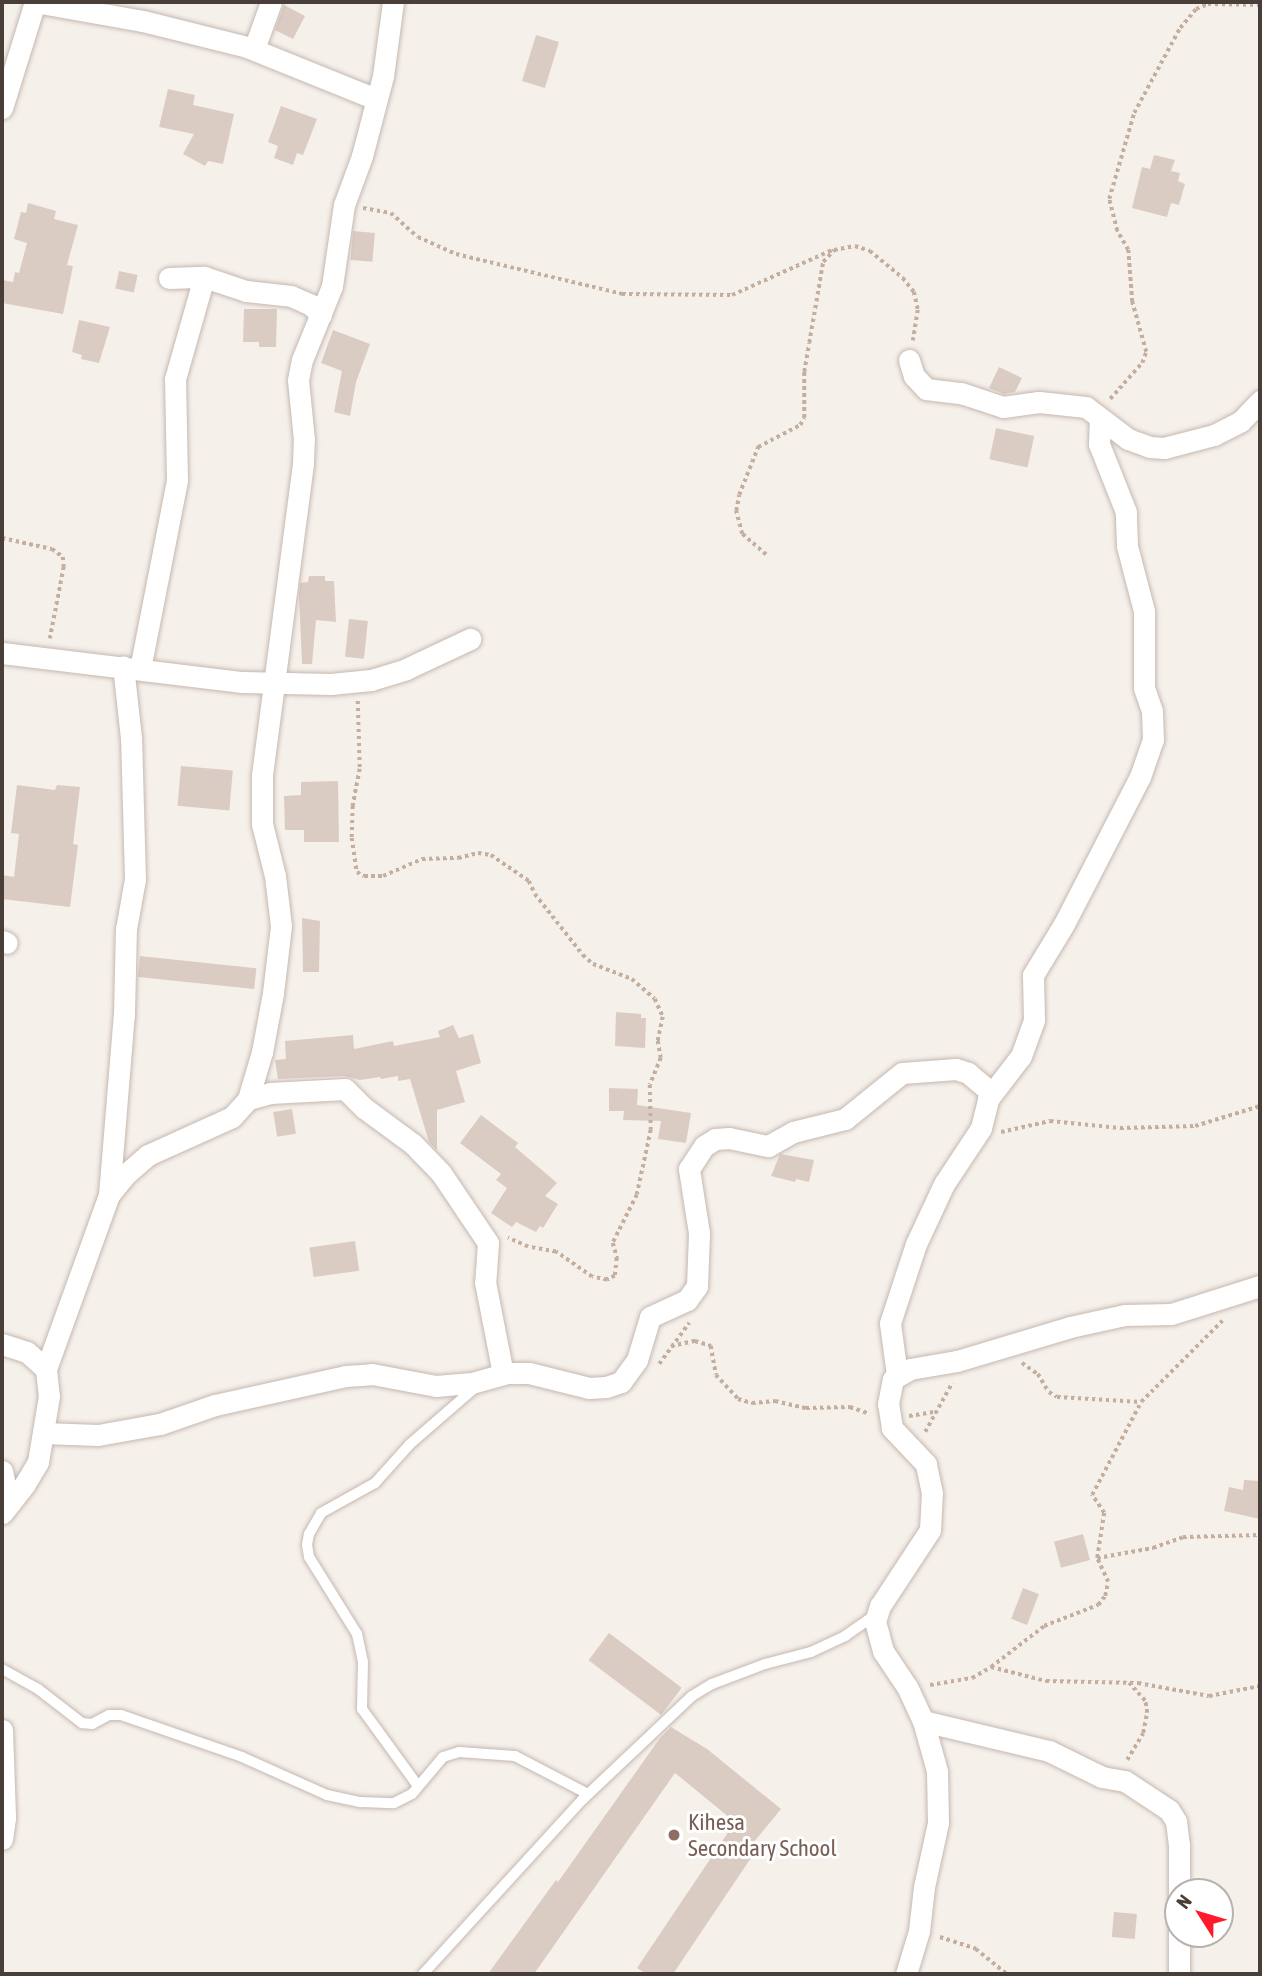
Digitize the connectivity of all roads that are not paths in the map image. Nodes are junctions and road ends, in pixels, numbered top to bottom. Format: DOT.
graph roads {
  1 [pos="35,2"];
  2 [pos="271,2"];
  3 [pos="393,2"];
  4 [pos="254,49"];
  5 [pos="376,99"];
  6 [pos="2,108"];
  7 [pos="204,277"];
  8 [pos="169,278"];
  9 [pos="321,315"];
  10 [pos="908,360"];
  11 [pos="1260,401"];
  12 [pos="1093,412"];
  13 [pos="470,639"];
  14 [pos="2,653"];
  15 [pos="132,668"];
  16 [pos="272,684"];
  17 [pos="992,1093"];
  18 [pos="248,1099"];
  19 [pos="109,1195"];
  20 [pos="1260,1286"];
  21 [pos="2,1345"];
  22 [pos="46,1369"];
  23 [pos="897,1375"];
  24 [pos="494,1377"];
  25 [pos="43,1433"];
  26 [pos="2,1471"];
  27 [pos="5,1508"];
  28 [pos="876,1614"];
  29 [pos="2,1669"];
  30 [pos="923,1721"];
  31 [pos="2,1730"];
  32 [pos="418,1786"];
  33 [pos="588,1794"];
  34 [pos="2,1839"];
  35 [pos="423,1974"];
  36 [pos="906,1974"];
  37 [pos="1178,1974"];
  1 -- 4 [label="street"];
  1 -- 6 [label="street"];
  2 -- 4 [label="street"];
  3 -- 5 [label="street"];
  4 -- 5 [label="street"];
  5 -- 9 [label="street"];
  7 -- 8 [label="street"];
  7 -- 9 [label="street"];
  7 -- 15 [label="street"];
  9 -- 16 [label="street"];
  10 -- 12 [label="street"];
  11 -- 12 [label="street"];
  12 -- 17 [label="street"];
  13 -- 16 [label="street"];
  14 -- 15 [label="street"];
  15 -- 16 [label="street"];
  15 -- 19 [label="street"];
  16 -- 18 [label="street"];
  17 -- 23 [label="street"];
  17 -- 24 [label="street"];
  18 -- 19 [label="street"];
  18 -- 24 [label="street"];
  19 -- 22 [label="street"];
  20 -- 23 [label="street"];
  21 -- 22 [label="street"];
  22 -- 25 [label="street"];
  23 -- 28 [label="street"];
  24 -- 25 [label="street"];
  24 -- 32 [label="lane"];
  25 -- 27 [label="street"];
  26 -- 27 [label="street"];
  28 -- 30 [label="street"];
  28 -- 33 [label="lane"];
  29 -- 32 [label="lane"];
  30 -- 36 [label="street"];
  30 -- 37 [label="street"];
  31 -- 34 [label="street"];
  32 -- 33 [label="lane"];
  33 -- 35 [label="lane"];
}
